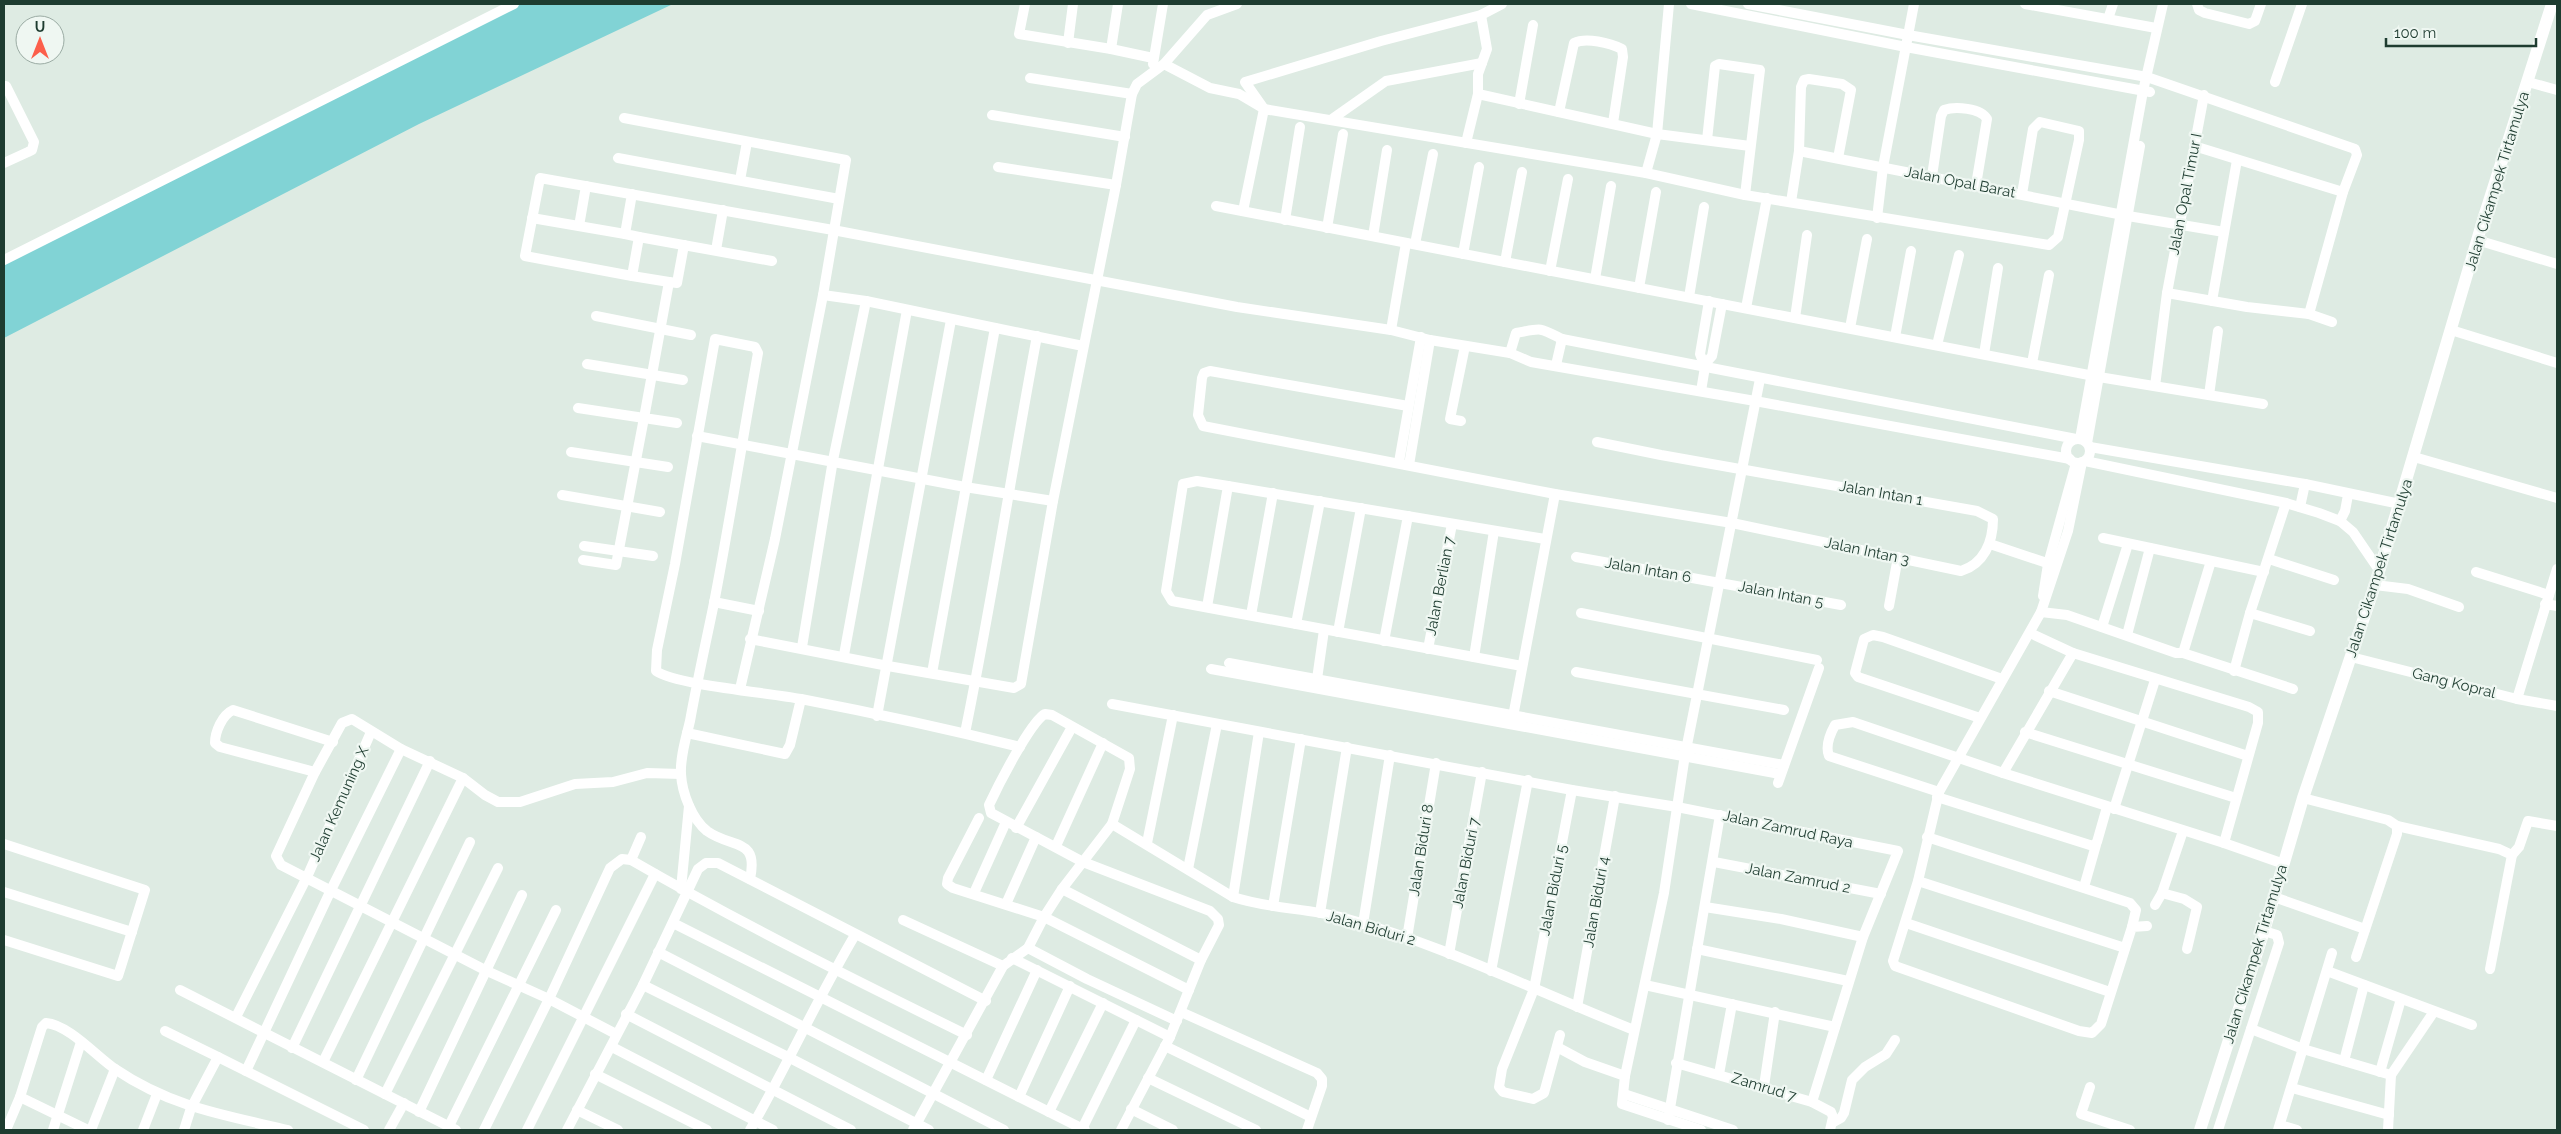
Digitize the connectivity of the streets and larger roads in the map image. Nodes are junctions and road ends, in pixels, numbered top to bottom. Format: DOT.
graph roads {
  1 [pos="514,4"];
  2 [pos="1025,4"];
  3 [pos="1073,4"];
  4 [pos="1118,4"];
  5 [pos="1163,4"];
  6 [pos="1209,4"];
  7 [pos="1237,4"];
  8 [pos="1502,4"];
  9 [pos="1669,4"];
  10 [pos="1691,4"];
  11 [pos="1748,4"];
  12 [pos="1914,4"];
  13 [pos="2025,4"];
  14 [pos="2113,4"];
  15 [pos="2163,4"];
  16 [pos="2197,4"];
  17 [pos="2261,4"];
  18 [pos="2302,4"];
  19 [pos="2552,4"];
  20 [pos="2061,7"];
  21 [pos="1207,15"];
  22 [pos="1481,15"];
  23 [pos="2108,19"];
  24 [pos="1533,25"];
  25 [pos="2156,28"];
  26 [pos="1908,35"];
  27 [pos="1068,43"];
  28 [pos="1906,47"];
  29 [pos="1111,49"];
  30 [pos="1153,58"];
  31 [pos="1482,63"];
  32 [pos="1164,64"];
  33 [pos="1153,71"];
  34 [pos="1030,78"];
  35 [pos="2149,78"];
  36 [pos="2275,82"];
  37 [pos="2528,82"];
  38 [pos="4,86"];
  39 [pos="2557,90"];
  40 [pos="2147,91"];
  41 [pos="1132,94"];
  42 [pos="1478,94"];
  43 [pos="2204,95"];
  44 [pos="1519,104"];
  45 [pos="1264,109"];
  46 [pos="1559,112"];
  47 [pos="992,115"];
  48 [pos="624,118"];
  49 [pos="1332,119"];
  50 [pos="1613,123"];
  51 [pos="1300,127"];
  52 [pos="1342,134"];
  53 [pos="1657,134"];
  54 [pos="1125,137"];
  55 [pos="1706,140"];
  56 [pos="747,142"];
  57 [pos="1466,143"];
  58 [pos="1750,146"];
  59 [pos="2194,146"];
  60 [pos="1387,150"];
  61 [pos="1799,151"];
  62 [pos="1433,154"];
  63 [pos="618,158"];
  64 [pos="1838,158"];
  65 [pos="2237,160"];
  66 [pos="4,164"];
  67 [pos="998,167"];
  68 [pos="1479,167"];
  69 [pos="1883,167"];
  70 [pos="1522,172"];
  71 [pos="1646,174"];
  72 [pos="1932,176"];
  73 [pos="1568,179"];
  74 [pos="740,180"];
  75 [pos="1116,185"];
  76 [pos="1976,185"];
  77 [pos="586,186"];
  78 [pos="1611,186"];
  79 [pos="1656,192"];
  80 [pos="2343,192"];
  81 [pos="632,194"];
  82 [pos="2022,194"];
  83 [pos="1745,196"];
  84 [pos="1766,198"];
  85 [pos="839,199"];
  86 [pos="1791,202"];
  87 [pos="2066,202"];
  88 [pos="1216,206"];
  89 [pos="1704,207"];
  90 [pos="723,210"];
  91 [pos="1243,211"];
  92 [pos="2124,214"];
  93 [pos="532,218"];
  94 [pos="1877,218"];
  95 [pos="1285,220"];
  96 [pos="2180,225"];
  97 [pos="580,226"];
  98 [pos="1328,228"];
  99 [pos="833,230"];
  100 [pos="2224,232"];
  101 [pos="625,234"];
  102 [pos="1807,235"];
  103 [pos="1373,236"];
  104 [pos="640,237"];
  105 [pos="1867,239"];
  106 [pos="2478,240"];
  107 [pos="1410,244"];
  108 [pos="684,245"];
  109 [pos="716,250"];
  110 [pos="1911,251"];
  111 [pos="1463,254"];
  112 [pos="1959,255"];
  113 [pos="4,260"];
  114 [pos="772,261"];
  115 [pos="1505,262"];
  116 [pos="2557,264"];
  117 [pos="1998,268"];
  118 [pos="1550,270"];
  119 [pos="2050,274"];
  120 [pos="632,276"];
  121 [pos="1596,279"];
  122 [pos="1096,280"];
  123 [pos="669,282"];
  124 [pos="1639,288"];
  125 [pos="2167,293"];
  126 [pos="823,295"];
  127 [pos="1689,297"];
  128 [pos="866,300"];
  129 [pos="1709,301"];
  130 [pos="2212,301"];
  131 [pos="1722,304"];
  132 [pos="1746,308"];
  133 [pos="907,310"];
  134 [pos="2309,314"];
  135 [pos="596,316"];
  136 [pos="1795,318"];
  137 [pos="951,320"];
  138 [pos="2332,322"];
  139 [pos="660,328"];
  140 [pos="995,328"];
  141 [pos="1850,328"];
  142 [pos="1391,330"];
  143 [pos="2451,330"];
  144 [pos="2218,331"];
  145 [pos="691,335"];
  146 [pos="1037,336"];
  147 [pos="1894,337"];
  148 [pos="1426,339"];
  149 [pos="1562,339"];
  150 [pos="1937,345"];
  151 [pos="1084,346"];
  152 [pos="1465,346"];
  153 [pos="1510,353"];
  154 [pos="1984,354"];
  155 [pos="2032,363"];
  156 [pos="2557,363"];
  157 [pos="587,364"];
  158 [pos="1556,365"];
  159 [pos="1705,366"];
  160 [pos="652,374"];
  161 [pos="2094,376"];
  162 [pos="1760,379"];
  163 [pos="683,380"];
  164 [pos="2155,386"];
  165 [pos="1701,391"];
  166 [pos="2209,395"];
  167 [pos="1755,401"];
  168 [pos="2263,404"];
  169 [pos="1408,406"];
  170 [pos="578,408"];
  171 [pos="644,418"];
  172 [pos="1461,422"];
  173 [pos="677,423"];
  174 [pos="697,436"];
  175 [pos="1597,442"];
  176 [pos="2083,442"];
  177 [pos="742,444"];
  178 [pos="571,452"];
  179 [pos="790,453"];
  180 [pos="2414,457"];
  181 [pos="833,460"];
  182 [pos="2078,461"];
  183 [pos="636,462"];
  184 [pos="1404,463"];
  185 [pos="668,467"];
  186 [pos="1742,468"];
  187 [pos="876,470"];
  188 [pos="920,478"];
  189 [pos="2305,484"];
  190 [pos="1228,486"];
  191 [pos="965,487"];
  192 [pos="1007,493"];
  193 [pos="1273,493"];
  194 [pos="562,494"];
  195 [pos="1555,494"];
  196 [pos="2348,495"];
  197 [pos="2557,498"];
  198 [pos="1053,501"];
  199 [pos="1320,501"];
  200 [pos="2286,504"];
  201 [pos="2400,504"];
  202 [pos="628,506"];
  203 [pos="2300,507"];
  204 [pos="1362,508"];
  205 [pos="660,512"];
  206 [pos="1408,516"];
  207 [pos="2340,521"];
  208 [pos="1732,523"];
  209 [pos="1452,524"];
  210 [pos="1494,531"];
  211 [pos="2103,538"];
  212 [pos="1545,539"];
  213 [pos="1990,544"];
  214 [pos="2128,544"];
  215 [pos="584,546"];
  216 [pos="2150,548"];
  217 [pos="619,550"];
  218 [pos="653,556"];
  219 [pos="1576,557"];
  220 [pos="1898,557"];
  221 [pos="2269,559"];
  222 [pos="583,560"];
  223 [pos="2211,561"];
  224 [pos="2053,564"];
  225 [pos="2557,568"];
  226 [pos="2379,570"];
  227 [pos="2264,572"];
  228 [pos="2476,572"];
  229 [pos="2334,580"];
  230 [pos="1720,582"];
  231 [pos="2375,585"];
  232 [pos="2547,599"];
  233 [pos="714,602"];
  234 [pos="1842,605"];
  235 [pos="1889,606"];
  236 [pos="2557,606"];
  237 [pos="1207,607"];
  238 [pos="2459,607"];
  239 [pos="759,611"];
  240 [pos="2041,611"];
  241 [pos="2250,612"];
  242 [pos="1581,613"];
  243 [pos="1251,616"];
  244 [pos="1296,624"];
  245 [pos="2102,627"];
  246 [pos="1324,630"];
  247 [pos="2310,631"];
  248 [pos="1338,632"];
  249 [pos="2030,633"];
  250 [pos="2127,635"];
  251 [pos="750,639"];
  252 [pos="1384,640"];
  253 [pos="1710,640"];
  254 [pos="802,648"];
  255 [pos="1428,649"];
  256 [pos="2072,653"];
  257 [pos="2183,653"];
  258 [pos="844,655"];
  259 [pos="1474,657"];
  260 [pos="2351,657"];
  261 [pos="1229,662"];
  262 [pos="888,666"];
  263 [pos="1522,666"];
  264 [pos="1211,669"];
  265 [pos="2234,671"];
  266 [pos="1576,672"];
  267 [pos="932,674"];
  268 [pos="1278,677"];
  269 [pos="1316,679"];
  270 [pos="2002,679"];
  271 [pos="976,680"];
  272 [pos="2155,680"];
  273 [pos="697,682"];
  274 [pos="740,689"];
  275 [pos="2293,689"];
  276 [pos="2049,691"];
  277 [pos="1698,695"];
  278 [pos="1396,698"];
  279 [pos="801,699"];
  280 [pos="2517,699"];
  281 [pos="1112,704"];
  282 [pos="2557,706"];
  283 [pos="1784,710"];
  284 [pos="1173,715"];
  285 [pos="878,716"];
  286 [pos="1980,718"];
  287 [pos="1513,719"];
  288 [pos="2143,721"];
  289 [pos="1217,724"];
  290 [pos="1072,727"];
  291 [pos="371,732"];
  292 [pos="1258,732"];
  293 [pos="2025,732"];
  294 [pos="687,733"];
  295 [pos="965,734"];
  296 [pos="1301,739"];
  297 [pos="333,742"];
  298 [pos="1103,743"];
  299 [pos="1020,747"];
  300 [pos="1347,747"];
  301 [pos="401,749"];
  302 [pos="1686,751"];
  303 [pos="1390,755"];
  304 [pos="2248,756"];
  305 [pos="1957,758"];
  306 [pos="430,762"];
  307 [pos="1436,763"];
  308 [pos="2128,764"];
  309 [pos="315,772"];
  310 [pos="1482,772"];
  311 [pos="2003,773"];
  312 [pos="681,774"];
  313 [pos="463,778"];
  314 [pos="1528,780"];
  315 [pos="1572,790"];
  316 [pos="1938,795"];
  317 [pos="1615,796"];
  318 [pos="2236,798"];
  319 [pos="2303,798"];
  320 [pos="689,806"];
  321 [pos="1677,807"];
  322 [pos="2111,808"];
  323 [pos="1720,815"];
  324 [pos="979,818"];
  325 [pos="1006,822"];
  326 [pos="1112,824"];
  327 [pos="2397,826"];
  328 [pos="2557,826"];
  329 [pos="1016,828"];
  330 [pos="2183,830"];
  331 [pos="641,837"];
  332 [pos="1036,838"];
  333 [pos="1927,838"];
  334 [pos="470,842"];
  335 [pos="1147,843"];
  336 [pos="2224,843"];
  337 [pos="4,844"];
  338 [pos="2096,845"];
  339 [pos="1056,846"];
  340 [pos="2512,855"];
  341 [pos="631,860"];
  342 [pos="1083,862"];
  343 [pos="1714,862"];
  344 [pos="2284,864"];
  345 [pos="498,868"];
  346 [pos="1188,869"];
  347 [pos="654,874"];
  348 [pos="307,877"];
  349 [pos="750,879"];
  350 [pos="1918,881"];
  351 [pos="2084,887"];
  352 [pos="1062,889"];
  353 [pos="332,890"];
  354 [pos="684,891"];
  355 [pos="4,892"];
  356 [pos="2162,892"];
  357 [pos="974,893"];
  358 [pos="1881,894"];
  359 [pos="522,895"];
  360 [pos="1233,897"];
  361 [pos="2274,897"];
  362 [pos="1006,904"];
  363 [pos="2155,905"];
  364 [pos="363,906"];
  365 [pos="1274,906"];
  366 [pos="1705,907"];
  367 [pos="556,910"];
  368 [pos="1320,913"];
  369 [pos="1044,917"];
  370 [pos="903,920"];
  371 [pos="392,921"];
  372 [pos="673,923"];
  373 [pos="1906,923"];
  374 [pos="1363,924"];
  375 [pos="2147,926"];
  376 [pos="2132,927"];
  377 [pos="2365,929"];
  378 [pos="2264,931"];
  379 [pos="132,932"];
  380 [pos="855,935"];
  381 [pos="1863,937"];
  382 [pos="424,938"];
  383 [pos="1407,938"];
  384 [pos="4,940"];
  385 [pos="1028,948"];
  386 [pos="2125,948"];
  387 [pos="1697,950"];
  388 [pos="2187,950"];
  389 [pos="658,952"];
  390 [pos="2332,953"];
  391 [pos="1449,954"];
  392 [pos="455,955"];
  393 [pos="2356,957"];
  394 [pos="1012,958"];
  395 [pos="1201,960"];
  396 [pos="1003,966"];
  397 [pos="2490,969"];
  398 [pos="834,970"];
  399 [pos="1037,970"];
  400 [pos="487,971"];
  401 [pos="1491,971"];
  402 [pos="2327,971"];
  403 [pos="1848,981"];
  404 [pos="518,985"];
  405 [pos="643,986"];
  406 [pos="1070,986"];
  407 [pos="1645,986"];
  408 [pos="2364,986"];
  409 [pos="1534,989"];
  410 [pos="180,990"];
  411 [pos="1189,990"];
  412 [pos="2110,992"];
  413 [pos="1688,995"];
  414 [pos="819,996"];
  415 [pos="2401,998"];
  416 [pos="549,999"];
  417 [pos="986,1000"];
  418 [pos="1102,1003"];
  419 [pos="1732,1004"];
  420 [pos="1577,1008"];
  421 [pos="1152,1009"];
  422 [pos="1775,1012"];
  423 [pos="2433,1013"];
  424 [pos="626,1014"];
  425 [pos="1179,1016"];
  426 [pos="236,1017"];
  427 [pos="582,1017"];
  428 [pos="1140,1022"];
  429 [pos="2472,1025"];
  430 [pos="806,1027"];
  431 [pos="1835,1027"];
  432 [pos="2251,1029"];
  433 [pos="165,1030"];
  434 [pos="1634,1030"];
  435 [pos="263,1032"];
  436 [pos="616,1034"];
  437 [pos="967,1035"];
  438 [pos="1560,1035"];
  439 [pos="1894,1040"];
  440 [pos="1168,1041"];
  441 [pos="80,1042"];
  442 [pos="612,1047"];
  443 [pos="1557,1047"];
  444 [pos="292,1048"];
  445 [pos="2303,1049"];
  446 [pos="218,1057"];
  447 [pos="790,1058"];
  448 [pos="2344,1061"];
  449 [pos="323,1062"];
  450 [pos="952,1062"];
  451 [pos="1676,1063"];
  452 [pos="115,1069"];
  453 [pos="246,1071"];
  454 [pos="2380,1072"];
  455 [pos="595,1074"];
  456 [pos="1719,1074"];
  457 [pos="2391,1075"];
  458 [pos="1625,1076"];
  459 [pos="1148,1078"];
  460 [pos="356,1080"];
  461 [pos="986,1080"];
  462 [pos="1764,1086"];
  463 [pos="2090,1087"];
  464 [pos="2292,1088"];
  465 [pos="771,1090"];
  466 [pos="157,1094"];
  467 [pos="385,1094"];
  468 [pos="932,1094"];
  469 [pos="20,1097"];
  470 [pos="1019,1097"];
  471 [pos="1812,1102"];
  472 [pos="404,1103"];
  473 [pos="191,1108"];
  474 [pos="1131,1109"];
  475 [pos="578,1110"];
  476 [pos="419,1112"];
  477 [pos="1049,1112"];
  478 [pos="58,1114"];
  479 [pos="1669,1115"];
  480 [pos="2389,1115"];
  481 [pos="1311,1117"];
  482 [pos="753,1126"];
  483 [pos="915,1127"];
  484 [pos="1831,1127"];
  485 [pos="2201,1127"];
  486 [pos="452,1128"];
  487 [pos="2279,1128"];
  488 [pos="6,1130"];
  489 [pos="53,1130"];
  490 [pos="90,1130"];
  491 [pos="143,1130"];
  492 [pos="184,1130"];
  493 [pos="288,1130"];
  494 [pos="364,1130"];
  495 [pos="389,1130"];
  496 [pos="484,1130"];
  497 [pos="527,1130"];
  498 [pos="567,1130"];
  499 [pos="618,1130"];
  500 [pos="707,1130"];
  501 [pos="774,1130"];
  502 [pos="851,1130"];
  503 [pos="929,1130"];
  504 [pos="1004,1130"];
  505 [pos="1084,1130"];
  506 [pos="1122,1130"];
  507 [pos="1173,1130"];
  508 [pos="1256,1130"];
  509 [pos="1307,1130"];
  510 [pos="1701,1130"];
  511 [pos="1733,1130"];
  512 [pos="2130,1130"];
  513 [pos="2219,1130"];
  514 [pos="2297,1130"];
  515 [pos="2388,1130"];
  1 -- 113 [label="street"];
  2 -- 27 [label="street"];
  3 -- 27 [label="street"];
  4 -- 29 [label="street"];
  5 -- 30 [label="street"];
  6 -- 21 [label="street"];
  7 -- 21 [label="street"];
  8 -- 22 [label="street"];
  9 -- 53 [label="street"];
  10 -- 28 [label="street"];
  11 -- 26 [label="street"];
  12 -- 26 [label="street"];
  13 -- 20 [label="street"];
  14 -- 23 [label="street"];
  15 -- 25 [label="street"];
  16 -- 17 [label="street"];
  18 -- 36 [label="street"];
  19 -- 37 [label="street, Jalan Cikampek Tirtamulya"];
  20 -- 23 [label="street"];
  21 -- 32 [label="street"];
  22 -- 31 [label="street"];
  22 -- 45 [label="street"];
  23 -- 25 [label="street"];
  24 -- 44 [label="street"];
  25 -- 35 [label="street"];
  26 -- 28 [label="street"];
  26 -- 35 [label="street"];
  27 -- 29 [label="street"];
  28 -- 40 [label="street"];
  28 -- 69 [label="street"];
  29 -- 30 [label="street"];
  30 -- 33 [label="street"];
  31 -- 42 [label="street"];
  31 -- 49 [label="street"];
  32 -- 33 [label="street"];
  32 -- 45 [label="street"];
  33 -- 41 [label="street"];
  34 -- 41 [label="street"];
  35 -- 40 [label="street"];
  35 -- 43 [label="street"];
  37 -- 39 [label="street"];
  37 -- 106 [label="street, Jalan Cikampek Tirtamulya"];
  38 -- 66 [label="street"];
  40 -- 92 [label="street"];
  41 -- 54 [label="street"];
  42 -- 44 [label="street"];
  42 -- 57 [label="street"];
  43 -- 59 [label="street, Jalan Opal Timur I"];
  43 -- 80 [label="street"];
  44 -- 46 [label="street"];
  45 -- 49 [label="street"];
  45 -- 91 [label="street"];
  46 -- 50 [label="street"];
  46 -- 50 [label="street"];
  47 -- 54 [label="street"];
  48 -- 56 [label="street"];
  49 -- 57 [label="street"];
  50 -- 53 [label="street"];
  51 -- 95 [label="street"];
  52 -- 98 [label="street"];
  53 -- 55 [label="street"];
  53 -- 71 [label="street"];
  54 -- 75 [label="street"];
  55 -- 58 [label="street"];
  55 -- 58 [label="street"];
  56 -- 74 [label="street"];
  56 -- 85 [label="street"];
  57 -- 71 [label="street"];
  58 -- 83 [label="street"];
  59 -- 65 [label="street"];
  59 -- 96 [label="street, Jalan Opal Timur I"];
  60 -- 103 [label="street"];
  61 -- 64 [label="street, Jalan Opal Barat"];
  61 -- 64 [label="street"];
  61 -- 86 [label="street"];
  62 -- 107 [label="street"];
  63 -- 74 [label="street"];
  64 -- 69 [label="street, Jalan Opal Barat"];
  65 -- 80 [label="street"];
  65 -- 100 [label="street"];
  67 -- 75 [label="street"];
  68 -- 111 [label="street"];
  69 -- 72 [label="street, Jalan Opal Barat"];
  69 -- 94 [label="street"];
  70 -- 115 [label="street"];
  71 -- 83 [label="street"];
  72 -- 76 [label="street, Jalan Opal Barat"];
  72 -- 76 [label="street"];
  73 -- 118 [label="street"];
  74 -- 85 [label="street"];
  75 -- 122 [label="street"];
  76 -- 82 [label="street, Jalan Opal Barat"];
  77 -- 81 [label="street"];
  77 -- 93 [label="street"];
  77 -- 97 [label="street"];
  78 -- 121 [label="street"];
  79 -- 124 [label="street"];
  80 -- 134 [label="street"];
  81 -- 90 [label="street"];
  81 -- 101 [label="street"];
  82 -- 87 [label="street, Jalan Opal Barat"];
  82 -- 87 [label="street"];
  83 -- 84 [label="street"];
  84 -- 86 [label="street"];
  84 -- 132 [label="street"];
  85 -- 99 [label="street"];
  86 -- 94 [label="street"];
  87 -- 92 [label="street, Jalan Opal Barat"];
  87 -- 94 [label="street"];
  88 -- 91 [label="street"];
  89 -- 127 [label="street"];
  90 -- 99 [label="street"];
  90 -- 109 [label="street"];
  91 -- 95 [label="street"];
  92 -- 96 [label="street, Jalan Opal Barat"];
  92 -- 161 [label="street"];
  93 -- 97 [label="street"];
  93 -- 120 [label="street"];
  95 -- 98 [label="street"];
  96 -- 100 [label="street, Jalan Opal Barat"];
  96 -- 125 [label="street, Jalan Opal Timur I"];
  97 -- 101 [label="street"];
  98 -- 103 [label="street"];
  99 -- 122 [label="street"];
  99 -- 126 [label="street"];
  100 -- 130 [label="street"];
  101 -- 104 [label="street"];
  102 -- 136 [label="street"];
  103 -- 107 [label="street"];
  104 -- 108 [label="street"];
  104 -- 120 [label="street"];
  105 -- 141 [label="street"];
  106 -- 116 [label="street"];
  106 -- 143 [label="street, Jalan Cikampek Tirtamulya"];
  107 -- 111 [label="street"];
  107 -- 142 [label="street"];
  108 -- 109 [label="street"];
  108 -- 123 [label="street"];
  109 -- 114 [label="street"];
  110 -- 147 [label="street"];
  111 -- 115 [label="street"];
  112 -- 150 [label="street"];
  115 -- 118 [label="street"];
  117 -- 154 [label="street"];
  118 -- 121 [label="street"];
  119 -- 155 [label="street"];
  120 -- 123 [label="street"];
  121 -- 124 [label="street"];
  122 -- 142 [label="street"];
  122 -- 151 [label="street"];
  123 -- 139 [label="street"];
  124 -- 127 [label="street"];
  125 -- 130 [label="street"];
  125 -- 164 [label="street, Jalan Opal Timur I"];
  126 -- 128 [label="street"];
  126 -- 179 [label="street"];
  127 -- 129 [label="street"];
  128 -- 133 [label="street"];
  128 -- 181 [label="street"];
  129 -- 131 [label="street"];
  129 -- 159 [label="street"];
  130 -- 134 [label="street"];
  131 -- 132 [label="street"];
  131 -- 159 [label="street"];
  132 -- 136 [label="street"];
  133 -- 137 [label="street"];
  133 -- 187 [label="street"];
  134 -- 138 [label="street"];
  135 -- 139 [label="street"];
  136 -- 141 [label="street"];
  137 -- 140 [label="street"];
  137 -- 188 [label="street"];
  139 -- 145 [label="street"];
  139 -- 160 [label="street"];
  140 -- 146 [label="street"];
  140 -- 191 [label="street"];
  141 -- 147 [label="street"];
  142 -- 148 [label="street"];
  143 -- 156 [label="street"];
  143 -- 180 [label="street, Jalan Cikampek Tirtamulya"];
  144 -- 166 [label="street"];
  146 -- 151 [label="street"];
  146 -- 192 [label="street"];
  147 -- 150 [label="street"];
  148 -- 152 [label="street"];
  148 -- 169 [label="street"];
  148 -- 184 [label="street"];
  149 -- 153 [label="street"];
  149 -- 158 [label="street"];
  149 -- 159 [label="street"];
  150 -- 154 [label="street"];
  151 -- 198 [label="street"];
  152 -- 153 [label="street"];
  152 -- 172 [label="street"];
  153 -- 158 [label="street"];
  154 -- 155 [label="street"];
  155 -- 161 [label="street"];
  157 -- 160 [label="street"];
  158 -- 165 [label="street"];
  159 -- 162 [label="street"];
  159 -- 165 [label="street"];
  160 -- 163 [label="street"];
  160 -- 171 [label="street"];
  161 -- 164 [label="street"];
  161 -- 176 [label="street"];
  162 -- 167 [label="street"];
  162 -- 176 [label="street"];
  164 -- 166 [label="street"];
  165 -- 167 [label="street"];
  166 -- 168 [label="street"];
  167 -- 182 [label="street"];
  167 -- 186 [label="street"];
  169 -- 184 [label="street"];
  169 -- 184 [label="street, Jalan Intan 3"];
  170 -- 171 [label="street"];
  171 -- 173 [label="street"];
  171 -- 183 [label="street"];
  174 -- 177 [label="street"];
  174 -- 177 [label="street"];
  174 -- 273 [label="street"];
  175 -- 186 [label="street"];
  176 -- 182 [label="street"];
  176 -- 182 [label="street"];
  176 -- 189 [label="street"];
  177 -- 179 [label="street"];
  177 -- 233 [label="street"];
  178 -- 183 [label="street"];
  179 -- 181 [label="street"];
  179 -- 239 [label="street"];
  180 -- 197 [label="street"];
  180 -- 201 [label="street, Jalan Cikampek Tirtamulya"];
  181 -- 187 [label="street"];
  181 -- 254 [label="street"];
  182 -- 200 [label="street"];
  182 -- 224 [label="street"];
  183 -- 185 [label="street"];
  183 -- 202 [label="street"];
  184 -- 195 [label="street, Jalan Intan 3"];
  186 -- 208 [label="street"];
  186 -- 213 [label="street, Jalan Intan 1"];
  187 -- 188 [label="street"];
  187 -- 258 [label="street"];
  188 -- 191 [label="street"];
  188 -- 262 [label="street"];
  189 -- 196 [label="street"];
  189 -- 203 [label="street"];
  190 -- 193 [label="street"];
  190 -- 237 [label="street"];
  190 -- 237 [label="street"];
  191 -- 192 [label="street"];
  191 -- 267 [label="street"];
  192 -- 198 [label="street"];
  192 -- 271 [label="street"];
  193 -- 199 [label="street"];
  193 -- 243 [label="street"];
  194 -- 202 [label="street"];
  195 -- 208 [label="street, Jalan Intan 3"];
  195 -- 212 [label="street"];
  196 -- 201 [label="street"];
  196 -- 207 [label="street"];
  198 -- 271 [label="street"];
  199 -- 204 [label="street"];
  199 -- 244 [label="street"];
  200 -- 203 [label="street"];
  200 -- 221 [label="street"];
  201 -- 226 [label="street, Jalan Cikampek Tirtamulya"];
  202 -- 205 [label="street"];
  202 -- 217 [label="street"];
  203 -- 207 [label="street"];
  204 -- 206 [label="street"];
  204 -- 248 [label="street"];
  206 -- 209 [label="street"];
  206 -- 252 [label="street"];
  207 -- 226 [label="street"];
  208 -- 220 [label="street, Jalan Intan 3"];
  208 -- 230 [label="street"];
  209 -- 210 [label="street"];
  209 -- 255 [label="street, Jalan Berlian 7"];
  210 -- 212 [label="street"];
  210 -- 259 [label="street"];
  211 -- 214 [label="street"];
  212 -- 263 [label="street"];
  213 -- 220 [label="street, Jalan Intan 3"];
  213 -- 224 [label="street"];
  214 -- 216 [label="street"];
  214 -- 245 [label="street"];
  215 -- 217 [label="street"];
  216 -- 223 [label="street"];
  216 -- 250 [label="street"];
  217 -- 218 [label="street"];
  217 -- 222 [label="street"];
  219 -- 230 [label="street, Jalan Intan 6"];
  220 -- 235 [label="street"];
  221 -- 227 [label="street"];
  221 -- 229 [label="street"];
  223 -- 227 [label="street"];
  223 -- 257 [label="street"];
  224 -- 240 [label="street"];
  225 -- 232 [label="street"];
  226 -- 231 [label="street, Jalan Cikampek Tirtamulya"];
  227 -- 241 [label="street"];
  228 -- 232 [label="street"];
  230 -- 234 [label="street, Jalan Intan 5"];
  230 -- 253 [label="street"];
  231 -- 238 [label="street"];
  231 -- 260 [label="street, Jalan Cikampek Tirtamulya"];
  232 -- 236 [label="street"];
  232 -- 280 [label="street"];
  233 -- 239 [label="street"];
  233 -- 273 [label="street"];
  237 -- 243 [label="street"];
  239 -- 251 [label="street"];
  240 -- 245 [label="street"];
  240 -- 249 [label="street"];
  241 -- 247 [label="street"];
  241 -- 265 [label="street"];
  242 -- 253 [label="street"];
  243 -- 244 [label="street"];
  244 -- 246 [label="street"];
  245 -- 250 [label="street"];
  246 -- 248 [label="street"];
  246 -- 269 [label="street"];
  248 -- 252 [label="street"];
  249 -- 256 [label="street"];
  249 -- 270 [label="street"];
  250 -- 257 [label="street"];
  251 -- 254 [label="street"];
  251 -- 274 [label="street"];
  252 -- 255 [label="street"];
  253 -- 277 [label="street"];
  253 -- 302 [label="street"];
  254 -- 258 [label="street"];
  255 -- 259 [label="street"];
  256 -- 272 [label="street"];
  256 -- 276 [label="street"];
  257 -- 265 [label="street"];
  258 -- 262 [label="street"];
  259 -- 263 [label="street"];
  260 -- 280 [label="street, Gang Kopral"];
  260 -- 319 [label="street, Jalan Cikampek Tirtamulya"];
  261 -- 268 [label="street"];
  262 -- 267 [label="street"];
  262 -- 285 [label="street"];
  263 -- 287 [label="street"];
  264 -- 268 [label="street"];
  265 -- 275 [label="street"];
  266 -- 277 [label="street"];
  267 -- 271 [label="street"];
  268 -- 269 [label="street"];
  268 -- 278 [label="street"];
  269 -- 278 [label="street"];
  270 -- 286 [label="street"];
  270 -- 286 [label="street"];
  271 -- 295 [label="street"];
  272 -- 288 [label="street"];
  272 -- 304 [label="street"];
  273 -- 274 [label="street"];
  273 -- 294 [label="street"];
  274 -- 279 [label="street"];
  276 -- 288 [label="street"];
  276 -- 293 [label="street"];
  277 -- 283 [label="street"];
  277 -- 302 [label="street"];
  278 -- 287 [label="street"];
  279 -- 285 [label="street"];
  279 -- 294 [label="street"];
  280 -- 282 [label="street, Gang Kopral"];
  281 -- 284 [label="street, Jalan Zamrud Raya"];
  284 -- 289 [label="street, Jalan Zamrud Raya"];
  284 -- 335 [label="street"];
  285 -- 295 [label="street"];
  286 -- 305 [label="street"];
  287 -- 302 [label="street"];
  288 -- 304 [label="street"];
  288 -- 308 [label="street"];
  289 -- 292 [label="street, Jalan Zamrud Raya"];
  289 -- 346 [label="street"];
  290 -- 298 [label="street"];
  290 -- 299 [label="street"];
  290 -- 329 [label="street"];
  291 -- 297 [label="street"];
  291 -- 301 [label="street"];
  291 -- 348 [label="street, Jalan Kemuning X"];
  292 -- 296 [label="street, Jalan Zamrud Raya"];
  292 -- 360 [label="street"];
  293 -- 308 [label="street"];
  293 -- 311 [label="street"];
  294 -- 312 [label="street"];
  295 -- 299 [label="street"];
  296 -- 300 [label="street, Jalan Zamrud Raya"];
  296 -- 365 [label="street"];
  297 -- 309 [label="street"];
  297 -- 309 [label="street"];
  298 -- 326 [label="street"];
  298 -- 339 [label="street"];
  299 -- 325 [label="street"];
  300 -- 303 [label="street, Jalan Zamrud Raya"];
  300 -- 368 [label="street"];
  301 -- 306 [label="street"];
  301 -- 353 [label="street"];
  302 -- 321 [label="street"];
  303 -- 307 [label="street, Jalan Zamrud Raya"];
  303 -- 374 [label="street"];
  304 -- 318 [label="street"];
  305 -- 311 [label="street"];
  305 -- 316 [label="street"];
  305 -- 316 [label="street"];
  306 -- 313 [label="street"];
  306 -- 364 [label="street"];
  307 -- 310 [label="street, Jalan Zamrud Raya"];
  307 -- 383 [label="street, Jalan Biduri 8"];
  308 -- 318 [label="street"];
  308 -- 322 [label="street"];
  309 -- 348 [label="street"];
  310 -- 314 [label="street, Jalan Zamrud Raya"];
  310 -- 391 [label="street, Jalan Biduri 7"];
  311 -- 322 [label="street"];
  312 -- 313 [label="street"];
  312 -- 320 [label="street"];
  313 -- 371 [label="street"];
  314 -- 315 [label="street, Jalan Zamrud Raya"];
  314 -- 401 [label="street"];
  315 -- 317 [label="street, Jalan Zamrud Raya"];
  315 -- 409 [label="street, Jalan Biduri 5"];
  316 -- 333 [label="street"];
  316 -- 338 [label="street"];
  317 -- 321 [label="street, Jalan Zamrud Raya"];
  317 -- 420 [label="street, Jalan Biduri 4"];
  318 -- 336 [label="street"];
  319 -- 327 [label="street"];
  319 -- 344 [label="street, Jalan Cikampek Tirtamulya"];
  320 -- 349 [label="street"];
  320 -- 354 [label="street"];
  321 -- 323 [label="street, Jalan Zamrud Raya"];
  321 -- 407 [label="street"];
  322 -- 330 [label="street"];
  322 -- 338 [label="street"];
  323 -- 343 [label="street"];
  323 -- 358 [label="street, Jalan Zamrud Raya"];
  324 -- 357 [label="street"];
  325 -- 329 [label="street"];
  325 -- 357 [label="street"];
  326 -- 335 [label="street, Jalan Biduri 2"];
  326 -- 342 [label="street"];
  327 -- 340 [label="street"];
  327 -- 377 [label="street"];
  328 -- 340 [label="street"];
  329 -- 332 [label="street"];
  330 -- 336 [label="street"];
  330 -- 356 [label="street"];
  331 -- 341 [label="street"];
  332 -- 339 [label="street"];
  332 -- 362 [label="street"];
  333 -- 350 [label="street"];
  333 -- 351 [label="street"];
  334 -- 382 [label="street"];
  335 -- 346 [label="street, Jalan Biduri 2"];
  336 -- 344 [label="street"];
  337 -- 379 [label="street"];
  338 -- 351 [label="street"];
  339 -- 342 [label="street"];
  340 -- 397 [label="street"];
  341 -- 347 [label="street"];
  341 -- 416 [label="street"];
  342 -- 352 [label="street"];
  342 -- 395 [label="street"];
  343 -- 358 [label="street, Jalan Zamrud 2"];
  343 -- 366 [label="street"];
  344 -- 361 [label="street, Jalan Cikampek Tirtamulya"];
  345 -- 392 [label="street"];
  346 -- 360 [label="street, Jalan Biduri 2"];
  347 -- 354 [label="street"];
  347 -- 427 [label="street"];
  348 -- 353 [label="street"];
  348 -- 426 [label="street, Jalan Kemuning X"];
  349 -- 354 [label="street"];
  349 -- 380 [label="street"];
  350 -- 373 [label="street"];
  350 -- 386 [label="street"];
  351 -- 376 [label="street"];
  352 -- 369 [label="street"];
  352 -- 395 [label="street"];
  353 -- 364 [label="street"];
  353 -- 435 [label="street"];
  354 -- 372 [label="street"];
  354 -- 398 [label="street"];
  355 -- 379 [label="street"];
  356 -- 363 [label="street"];
  356 -- 388 [label="street"];
  357 -- 362 [label="street"];
  358 -- 381 [label="street"];
  359 -- 400 [label="street"];
  360 -- 365 [label="street, Jalan Biduri 2"];
  361 -- 377 [label="street"];
  361 -- 378 [label="street, Jalan Cikampek Tirtamulya"];
  362 -- 369 [label="street"];
  364 -- 371 [label="street"];
  364 -- 444 [label="street"];
  365 -- 368 [label="street, Jalan Biduri 2"];
  366 -- 381 [label="street"];
  366 -- 387 [label="street"];
  367 -- 404 [label="street"];
  368 -- 374 [label="street, Jalan Biduri 2"];
  369 -- 385 [label="street"];
  369 -- 411 [label="street"];
  370 -- 396 [label="street"];
  371 -- 382 [label="street"];
  371 -- 449 [label="street"];
  372 -- 389 [label="street"];
  372 -- 414 [label="street"];
  373 -- 412 [label="street"];
  373 -- 412 [label="street"];
  374 -- 383 [label="street, Jalan Biduri 2"];
  375 -- 376 [label="street"];
  376 -- 386 [label="street"];
  377 -- 393 [label="street"];
  378 -- 432 [label="street"];
  378 -- 485 [label="street, Jalan Cikampek Tirtamulya"];
  379 -- 384 [label="street"];
  380 -- 398 [label="street"];
  380 -- 417 [label="street"];
  381 -- 403 [label="street"];
  382 -- 392 [label="street"];
  382 -- 460 [label="street"];
  383 -- 391 [label="street, Jalan Biduri 2"];
  385 -- 394 [label="street"];
  385 -- 421 [label="street"];
  386 -- 412 [label="street"];
  387 -- 403 [label="street"];
  387 -- 413 [label="street"];
  389 -- 405 [label="street"];
  389 -- 430 [label="street"];
  390 -- 402 [label="street"];
  391 -- 401 [label="street, Jalan Biduri 2"];
  392 -- 400 [label="street"];
  392 -- 467 [label="street"];
  394 -- 396 [label="street"];
  394 -- 399 [label="street"];
  395 -- 411 [label="street"];
  396 -- 417 [label="street"];
  398 -- 414 [label="street"];
  398 -- 437 [label="street"];
  399 -- 406 [label="street"];
  399 -- 461 [label="street"];
  400 -- 404 [label="street"];
  400 -- 476 [label="street"];
  401 -- 409 [label="street, Jalan Biduri 2"];
  402 -- 408 [label="street"];
  402 -- 445 [label="street"];
  403 -- 431 [label="street"];
  404 -- 416 [label="street"];
  404 -- 486 [label="street"];
  405 -- 424 [label="street"];
  405 -- 447 [label="street"];
  406 -- 418 [label="street"];
  406 -- 470 [label="street"];
  407 -- 413 [label="street"];
  407 -- 434 [label="street"];
  408 -- 415 [label="street"];
  408 -- 448 [label="street"];
  409 -- 420 [label="street, Jalan Biduri 2"];
  409 -- 443 [label="street, Jalan Biduri 5"];
  410 -- 426 [label="street"];
  411 -- 425 [label="street"];
  413 -- 419 [label="street"];
  413 -- 451 [label="street"];
  414 -- 430 [label="street"];
  414 -- 450 [label="street"];
  415 -- 423 [label="street"];
  415 -- 454 [label="street"];
  416 -- 427 [label="street"];
  416 -- 496 [label="street"];
  417 -- 437 [label="street"];
  418 -- 428 [label="street"];
  418 -- 477 [label="street"];
  419 -- 422 [label="street"];
  419 -- 456 [label="street"];
  420 -- 434 [label="street, Jalan Biduri 2"];
  421 -- 425 [label="street"];
  421 -- 428 [label="street"];
  422 -- 431 [label="street"];
  422 -- 462 [label="street"];
  423 -- 429 [label="street"];
  423 -- 457 [label="street"];
  424 -- 436 [label="street"];
  424 -- 465 [label="street"];
  425 -- 440 [label="street"];
  425 -- 481 [label="street"];
  426 -- 435 [label="street"];
  427 -- 436 [label="street"];
  427 -- 497 [label="street"];
  428 -- 440 [label="street"];
  428 -- 505 [label="street"];
  430 -- 447 [label="street"];
  430 -- 468 [label="street"];
  431 -- 471 [label="street"];
  432 -- 445 [label="street"];
  432 -- 513 [label="street"];
  433 -- 446 [label="street"];
  434 -- 458 [label="street"];
  435 -- 444 [label="street"];
  435 -- 453 [label="street"];
  436 -- 442 [label="street"];
  437 -- 450 [label="street"];
  438 -- 443 [label="street"];
  439 -- 484 [label="street"];
  440 -- 459 [label="street"];
  440 -- 481 [label="street"];
  441 -- 452 [label="street"];
  441 -- 469 [label="street"];
  441 -- 478 [label="street"];
  442 -- 455 [label="street"];
  442 -- 482 [label="street"];
  443 -- 458 [label="street"];
  444 -- 449 [label="street"];
  445 -- 448 [label="street"];
  445 -- 464 [label="street"];
  446 -- 453 [label="street"];
  446 -- 473 [label="street"];
  447 -- 465 [label="street"];
  447 -- 483 [label="street"];
  448 -- 454 [label="street"];
  449 -- 460 [label="street"];
  450 -- 461 [label="street"];
  450 -- 468 [label="street"];
  451 -- 456 [label="street, Zamrud 7"];
  451 -- 479 [label="street"];
  452 -- 466 [label="street"];
  452 -- 490 [label="street"];
  453 -- 494 [label="street"];
  454 -- 457 [label="street"];
  455 -- 475 [label="street"];
  455 -- 500 [label="street"];
  456 -- 462 [label="street, Zamrud 7"];
  457 -- 480 [label="street"];
  458 -- 479 [label="street"];
  459 -- 474 [label="street"];
  459 -- 508 [label="street"];
  460 -- 467 [label="street"];
  461 -- 470 [label="street"];
  462 -- 471 [label="street, Zamrud 7"];
  463 -- 512 [label="street"];
  464 -- 480 [label="street"];
  464 -- 487 [label="street"];
  465 -- 482 [label="street"];
  465 -- 502 [label="street"];
  466 -- 473 [label="street"];
  466 -- 491 [label="street"];
  467 -- 472 [label="street"];
  468 -- 483 [label="street"];
  468 -- 504 [label="street"];
  469 -- 478 [label="street"];
  469 -- 488 [label="street"];
  470 -- 477 [label="street"];
  471 -- 484 [label="street, Zamrud 7"];
  472 -- 476 [label="street"];
  472 -- 495 [label="street"];
  473 -- 492 [label="street"];
  473 -- 493 [label="street"];
  474 -- 506 [label="street"];
  474 -- 507 [label="street"];
  475 -- 498 [label="street"];
  475 -- 499 [label="street"];
  476 -- 486 [label="street"];
  477 -- 505 [label="street"];
  478 -- 489 [label="street"];
  478 -- 490 [label="street"];
  479 -- 510 [label="street"];
  479 -- 511 [label="street"];
  480 -- 515 [label="street"];
  481 -- 509 [label="street"];
  482 -- 501 [label="street"];
  483 -- 503 [label="street"];
  485 -- 513 [label="street"];
  487 -- 514 [label="street"];
}
